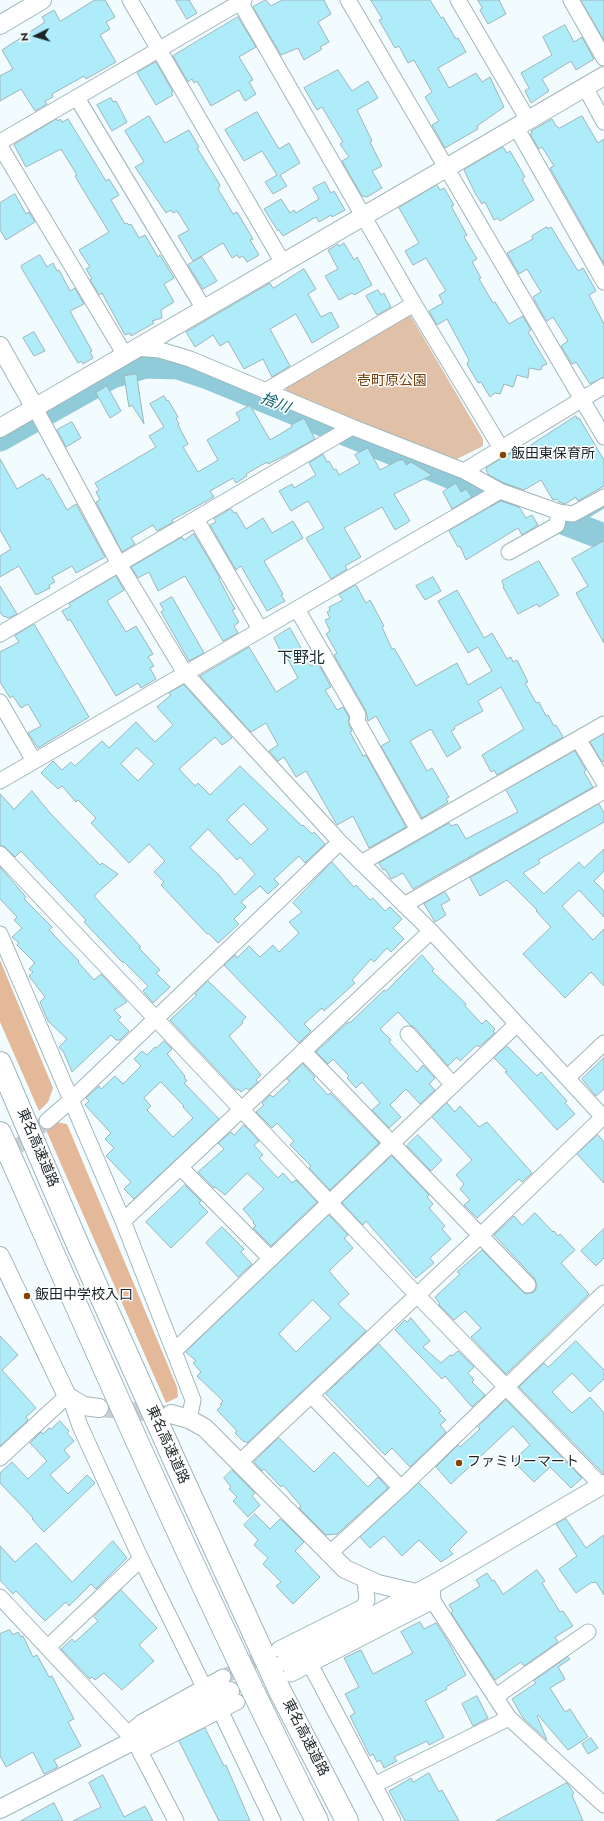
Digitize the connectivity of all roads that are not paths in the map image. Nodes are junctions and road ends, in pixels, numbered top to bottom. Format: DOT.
graph roads {
  1 [pos="42,0"];
  2 [pos="130,0"];
  3 [pos="348,0"];
  4 [pos="458,0"];
  5 [pos="571,0"];
  6 [pos="242,1"];
  7 [pos="0,25"];
  8 [pos="158,49"];
  9 [pos="604,58"];
  10 [pos="604,76"];
  11 [pos="585,87"];
  12 [pos="77,98"];
  13 [pos="604,122"];
  14 [pos="522,123"];
  15 [pos="0,142"];
  16 [pos="0,146"];
  17 [pos="446,167"];
  18 [pos="364,216"];
  19 [pos="283,263"];
  20 [pos="604,282"];
  21 [pos="414,304"];
  22 [pos="204,309"];
  23 [pos="0,346"];
  24 [pos="130,352"];
  25 [pos="604,386"];
  26 [pos="267,390"];
  27 [pos="581,399"];
  28 [pos="35,408"];
  29 [pos="352,427"];
  30 [pos="0,428"];
  31 [pos="604,438"];
  32 [pos="501,448"];
  33 [pos="464,471"];
  34 [pos="500,491"];
  35 [pos="604,497"];
  36 [pos="559,512"];
  37 [pos="196,519"];
  38 [pos="509,552"];
  39 [pos="119,564"];
  40 [pos="297,608"];
  41 [pos="260,629"];
  42 [pos="0,634"];
  43 [pos="185,673"];
  44 [pos="0,702"];
  45 [pos="604,724"];
  46 [pos="578,739"];
  47 [pos="34,761"];
  48 [pos="0,780"];
  49 [pos="604,782"];
  50 [pos="604,791"];
  51 [pos="418,830"];
  52 [pos="340,842"];
  53 [pos="0,854"];
  54 [pos="362,863"];
  55 [pos="404,905"];
  56 [pos="431,931"];
  57 [pos="0,934"];
  58 [pos="155,1019"];
  59 [pos="517,1024"];
  60 [pos="408,1034"];
  61 [pos="604,1043"];
  62 [pos="303,1051"];
  63 [pos="0,1063"];
  64 [pos="567,1078"];
  65 [pos="454,1085"];
  66 [pos="70,1101"];
  67 [pos="241,1109"];
  68 [pos="604,1117"];
  69 [pos="47,1121"];
  70 [pos="0,1133"];
  71 [pos="392,1143"];
  72 [pos="180,1167"];
  73 [pos="329,1203"];
  74 [pos="123,1220"];
  75 [pos="481,1235"];
  76 [pos="0,1256"];
  77 [pos="271,1259"];
  78 [pos="528,1285"];
  79 [pos="604,1293"];
  80 [pos="417,1295"];
  81 [pos="174,1352"];
  82 [pos="507,1387"];
  83 [pos="312,1395"];
  84 [pos="69,1398"];
  85 [pos="99,1408"];
  86 [pos="170,1414"];
  87 [pos="189,1419"];
  88 [pos="0,1458"];
  89 [pos="240,1462"];
  90 [pos="603,1485"];
  91 [pos="401,1488"];
  92 [pos="329,1554"];
  93 [pos="141,1559"];
  94 [pos="365,1580"];
  95 [pos="416,1593"];
  96 [pos="432,1593"];
  97 [pos="0,1597"];
  98 [pos="5,1611"];
  99 [pos="588,1632"];
  100 [pos="48,1647"];
  101 [pos="285,1662"];
  102 [pos="310,1664"];
  103 [pos="204,1687"];
  104 [pos="230,1690"];
  105 [pos="495,1697"];
  106 [pos="220,1710"];
  107 [pos="509,1718"];
  108 [pos="134,1742"];
  109 [pos="374,1785"];
  110 [pos="604,1805"];
  111 [pos="0,1810"];
  112 [pos="176,1821"];
  113 [pos="273,1821"];
  114 [pos="317,1821"];
  115 [pos="347,1821"];
  116 [pos="393,1821"];
  1 -- 7 [label="street"];
  2 -- 8 [label="street"];
  3 -- 17 [label="street"];
  4 -- 14 [label="street"];
  5 -- 9 [label="street"];
  6 -- 8 [label="street"];
  6 -- 18 [label="street"];
  8 -- 12 [label="street"];
  8 -- 19 [label="street"];
  10 -- 11 [label="street"];
  11 -- 13 [label="street"];
  11 -- 14 [label="street"];
  12 -- 15 [label="street"];
  12 -- 22 [label="street"];
  14 -- 17 [label="street"];
  14 -- 20 [label="street"];
  16 -- 24 [label="street"];
  17 -- 18 [label="street"];
  17 -- 27 [label="street"];
  18 -- 19 [label="street"];
  18 -- 21 [label="street"];
  19 -- 22 [label="street"];
  21 -- 26 [label="street"];
  21 -- 32 [label="street"];
  22 -- 24 [label="street"];
  23 -- 28 [label="street"];
  24 -- 26 [label="street"];
  24 -- 28 [label="street"];
  25 -- 27 [label="street"];
  26 -- 29 [label="street"];
  27 -- 31 [label="street"];
  27 -- 32 [label="street"];
  28 -- 30 [label="street"];
  28 -- 39 [label="street"];
  29 -- 33 [label="street"];
  29 -- 37 [label="street"];
  32 -- 33 [label="street"];
  33 -- 34 [label="street"];
  34 -- 36 [label="street"];
  34 -- 40 [label="street"];
  35 -- 36 [label="street"];
  36 -- 38 [label="street"];
  37 -- 39 [label="street"];
  37 -- 41 [label="street"];
  39 -- 42 [label="street"];
  39 -- 43 [label="street"];
  40 -- 41 [label="street"];
  40 -- 51 [label="street"];
  41 -- 43 [label="street"];
  43 -- 47 [label="street"];
  43 -- 52 [label="street"];
  44 -- 47 [label="street"];
  45 -- 46 [label="street"];
  46 -- 49 [label="street"];
  46 -- 51 [label="street"];
  47 -- 48 [label="street"];
  50 -- 55 [label="street"];
  51 -- 54 [label="street"];
  52 -- 54 [label="street"];
  52 -- 58 [label="street"];
  53 -- 58 [label="street"];
  54 -- 55 [label="street"];
  55 -- 56 [label="street"];
  56 -- 59 [label="street"];
  56 -- 62 [label="street"];
  57 -- 66 [label="street"];
  58 -- 66 [label="street"];
  58 -- 67 [label="street"];
  59 -- 64 [label="street"];
  59 -- 65 [label="street"];
  60 -- 65 [label="street"];
  61 -- 64 [label="street"];
  62 -- 67 [label="street"];
  62 -- 71 [label="street"];
  63 -- 115 [label="highway, 東名高速道路"];
  64 -- 68 [label="street"];
  65 -- 71 [label="street"];
  66 -- 69 [label="street"];
  66 -- 74 [label="street"];
  67 -- 72 [label="street"];
  67 -- 73 [label="street"];
  68 -- 75 [label="street"];
  70 -- 114 [label="highway, 東名高速道路"];
  71 -- 73 [label="street"];
  71 -- 75 [label="street"];
  72 -- 74 [label="street"];
  72 -- 77 [label="street"];
  73 -- 77 [label="street"];
  73 -- 80 [label="street"];
  74 -- 81 [label="street"];
  75 -- 78 [label="street"];
  75 -- 80 [label="street"];
  76 -- 84 [label="street"];
  77 -- 81 [label="street"];
  79 -- 82 [label="street"];
  80 -- 82 [label="street"];
  80 -- 83 [label="street"];
  81 -- 87 [label="street"];
  82 -- 90 [label="street"];
  82 -- 91 [label="street"];
  83 -- 89 [label="street"];
  83 -- 91 [label="street"];
  84 -- 85 [label="street"];
  84 -- 88 [label="street"];
  84 -- 93 [label="street"];
  86 -- 87 [label="street"];
  87 -- 89 [label="street"];
  89 -- 92 [label="street"];
  90 -- 96 [label="street"];
  91 -- 92 [label="street"];
  92 -- 94 [label="street"];
  93 -- 100 [label="street"];
  93 -- 103 [label="street"];
  94 -- 95 [label="street"];
  94 -- 101 [label="street"];
  95 -- 96 [label="street"];
  95 -- 101 [label="street"];
  96 -- 102 [label="street"];
  96 -- 105 [label="street"];
  97 -- 98 [label="street"];
  98 -- 100 [label="street"];
  99 -- 105 [label="street"];
  100 -- 108 [label="street"];
  101 -- 102 [label="street"];
  102 -- 109 [label="street"];
  103 -- 104 [label="street"];
  103 -- 108 [label="street"];
  104 -- 106 [label="street"];
  104 -- 108 [label="street"];
  105 -- 107 [label="street"];
  106 -- 108 [label="street"];
  106 -- 113 [label="street"];
  107 -- 109 [label="street"];
  107 -- 110 [label="street"];
  108 -- 111 [label="street"];
  108 -- 112 [label="street"];
  109 -- 116 [label="street"];
}
